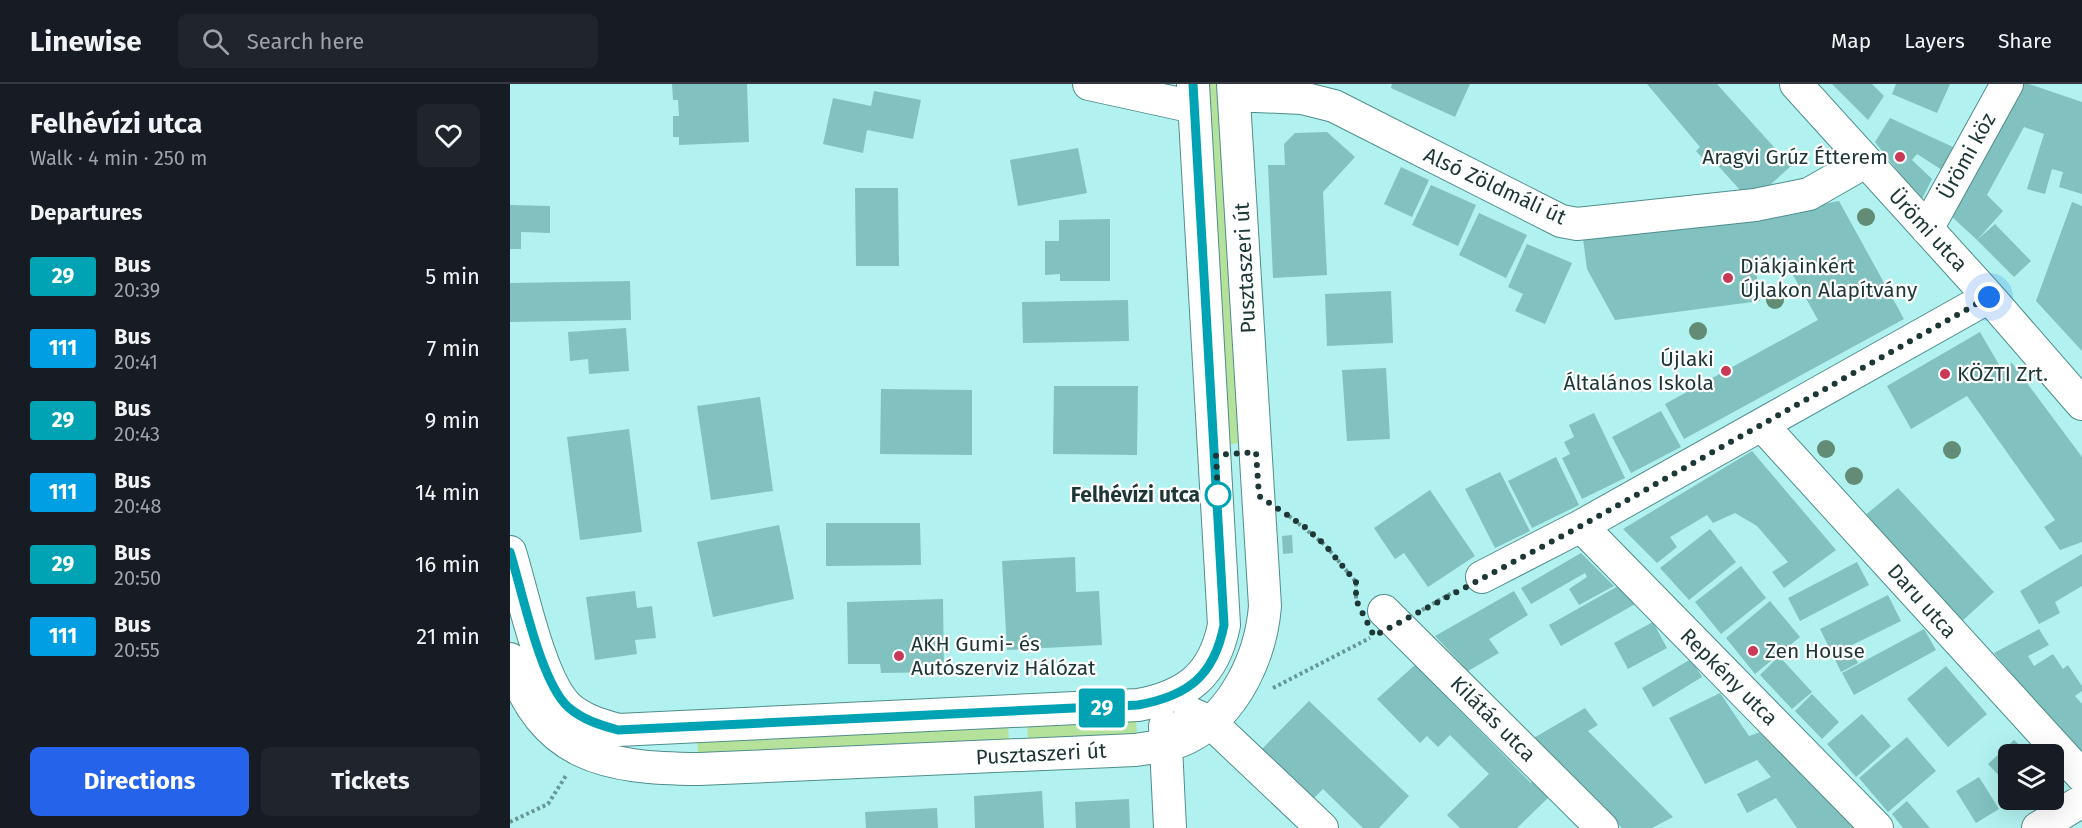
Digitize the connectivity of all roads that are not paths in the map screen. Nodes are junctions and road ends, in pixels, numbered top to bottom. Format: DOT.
graph roads {
  1 [pos="1089,84"];
  2 [pos="1796,84"];
  3 [pos="2007,84"];
  4 [pos="1234,90"];
  5 [pos="1193,95"];
  6 [pos="1865,162"];
  7 [pos="1928,229"];
  8 [pos="1989,297"];
  9 [pos="2082,404"];
  10 [pos="1762,425"];
  11 [pos="1256,452"];
  12 [pos="1216,455"];
  13 [pos="1581,526"];
  14 [pos="510,552"];
  15 [pos="1482,577"];
  16 [pos="1380,614"];
  17 [pos="510,659"];
  18 [pos="1163,701"];
  19 [pos="1210,722"];
  20 [pos="587,737"];
  21 [pos="1166,746"];
  22 [pos="2082,776"];
  23 [pos="2082,801"];
  24 [pos="1170,828"];
  25 [pos="1322,828"];
  26 [pos="1602,828"];
  27 [pos="1877,828"];
  28 [pos="2038,828"];
  1 -- 5 [label="street"];
  2 -- 6 [label="street, Ürömi utca"];
  3 -- 7 [label="street, Ürömi köz"];
  4 -- 6 [label="street, Alsó Zöldmáli út"];
  4 -- 11 [label="street, Pusztaszeri út"];
  5 -- 12 [label="street, Pusztaszeri út"];
  6 -- 7 [label="street, Ürömi utca"];
  7 -- 8 [label="street, Ürömi utca"];
  8 -- 9 [label="street, Ürömi utca"];
  8 -- 10 [label="street"];
  10 -- 13 [label="street"];
  10 -- 22 [label="street, Daru utca"];
  11 -- 12 [label="street"];
  11 -- 19 [label="street, Pusztaszeri út"];
  12 -- 18 [label="street, Pusztaszeri út"];
  13 -- 15 [label="street"];
  13 -- 27 [label="street, Repkény utca"];
  14 -- 20 [label="street, Pusztaszeri út"];
  16 -- 26 [label="street, Kilátás utca"];
  17 -- 20 [label="street, Pusztaszeri út"];
  18 -- 19 [label="street"];
  18 -- 20 [label="street, Pusztaszeri út"];
  18 -- 21 [label="street"];
  19 -- 21 [label="street, Pusztaszeri út"];
  19 -- 25 [label="street"];
  20 -- 21 [label="street, Pusztaszeri út"];
  21 -- 24 [label="street"];
  23 -- 28 [label="street"];
}
